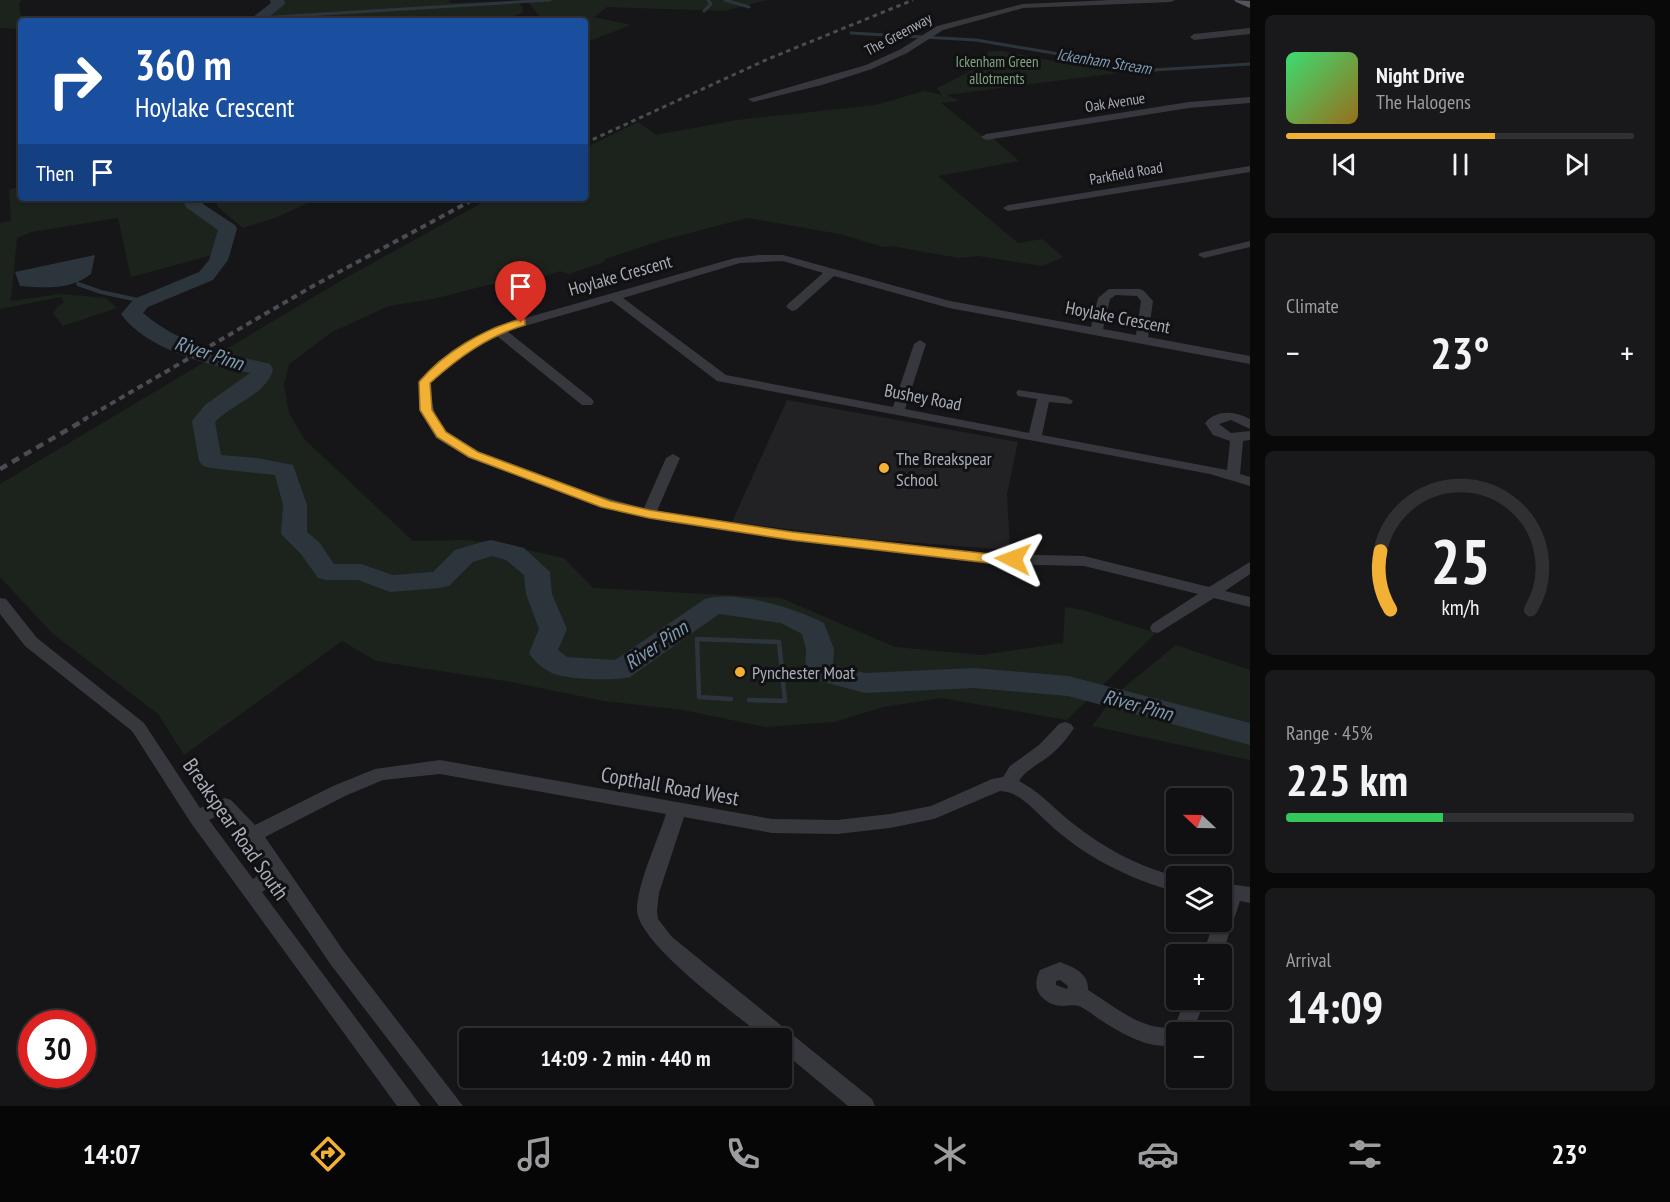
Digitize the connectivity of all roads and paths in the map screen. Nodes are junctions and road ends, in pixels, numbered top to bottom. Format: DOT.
graph roads {
  1 [pos="1034,0"];
  2 [pos="1171,0"];
  3 [pos="1239,0"];
  4 [pos="1249,2"];
  5 [pos="1023,6"];
  6 [pos="1250,31"];
  7 [pos="1194,37"];
  8 [pos="753,99"];
  9 [pos="1250,100"];
  10 [pos="986,137"];
  11 [pos="1250,169"];
  12 [pos="1008,208"];
  13 [pos="1250,244"];
  14 [pos="1204,255"];
  15 [pos="832,271"];
  16 [pos="613,296"];
  17 [pos="792,307"];
  18 [pos="498,330"];
  19 [pos="1096,331"];
  20 [pos="1142,339"];
  21 [pos="920,344"];
  22 [pos="1250,360"];
  23 [pos="1023,393"];
  24 [pos="1044,397"];
  25 [pos="1066,401"];
  26 [pos="587,402"];
  27 [pos="898,411"];
  28 [pos="1250,425"];
  29 [pos="1035,437"];
  30 [pos="1244,437"];
  31 [pos="673,458"];
  32 [pos="1233,476"];
  33 [pos="1250,482"];
  34 [pos="649,514"];
  35 [pos="1250,567"];
  36 [pos="1212,591"];
  37 [pos="1250,602"];
  38 [pos="0,603"];
  39 [pos="1158,628"];
  40 [pos="1065,728"];
  41 [pos="1008,784"];
  42 [pos="677,810"];
  43 [pos="198,818"];
  44 [pos="253,835"];
  45 [pos="279,873"];
  46 [pos="1166,881"];
  47 [pos="249,890"];
  48 [pos="1235,893"];
  49 [pos="1217,944"];
  50 [pos="1077,994"];
  51 [pos="768,1028"];
  52 [pos="1166,1039"];
  53 [pos="792,1048"];
  54 [pos="410,1106"];
  55 [pos="452,1106"];
  56 [pos="864,1106"];
  1 -- 5 [label="street, The Greenway"];
  2 -- 5 [label="street, The Greenway"];
  3 -- 4 [label="main road"];
  5 -- 8 [label="street, The Greenway"];
  6 -- 7 [label="street"];
  9 -- 10 [label="street, Oak Avenue"];
  11 -- 12 [label="street, Parkfield Road"];
  13 -- 14 [label="street"];
  15 -- 16 [label="street, Hoylake Crescent"];
  15 -- 17 [label="street"];
  15 -- 19 [label="street, Hoylake Crescent"];
  16 -- 18 [label="street, Hoylake Crescent"];
  16 -- 27 [label="street, Bushey Road"];
  18 -- 26 [label="street"];
  18 -- 34 [label="street, Hoylake Crescent"];
  19 -- 20 [label="street, Hoylake Crescent"];
  19 -- 20 [label="street"];
  20 -- 22 [label="street, Hoylake Crescent"];
  21 -- 27 [label="street"];
  23 -- 24 [label="street"];
  24 -- 25 [label="street"];
  24 -- 29 [label="street"];
  27 -- 29 [label="street, Bushey Road"];
  28 -- 30 [label="street"];
  29 -- 32 [label="street, Bushey Road"];
  30 -- 32 [label="street"];
  31 -- 34 [label="street"];
  32 -- 33 [label="street, Bushey Road"];
  34 -- 36 [label="street, Hoylake Crescent"];
  35 -- 36 [label="street"];
  36 -- 37 [label="street, Hoylake Crescent"];
  36 -- 39 [label="street"];
  38 -- 43 [label="street, Breakspear Road South"];
  40 -- 41 [label="street"];
  41 -- 42 [label="street, Copthall Road West"];
  41 -- 46 [label="street"];
  42 -- 44 [label="street, Copthall Road West"];
  42 -- 51 [label="street"];
  43 -- 44 [label="street"];
  43 -- 47 [label="street, Breakspear Road South"];
  44 -- 45 [label="street"];
  45 -- 47 [label="street"];
  45 -- 55 [label="street"];
  47 -- 54 [label="street, Breakspear Road South"];
  48 -- 49 [label="street"];
  50 -- 52 [label="street"];
  53 -- 56 [label="street"];
}
